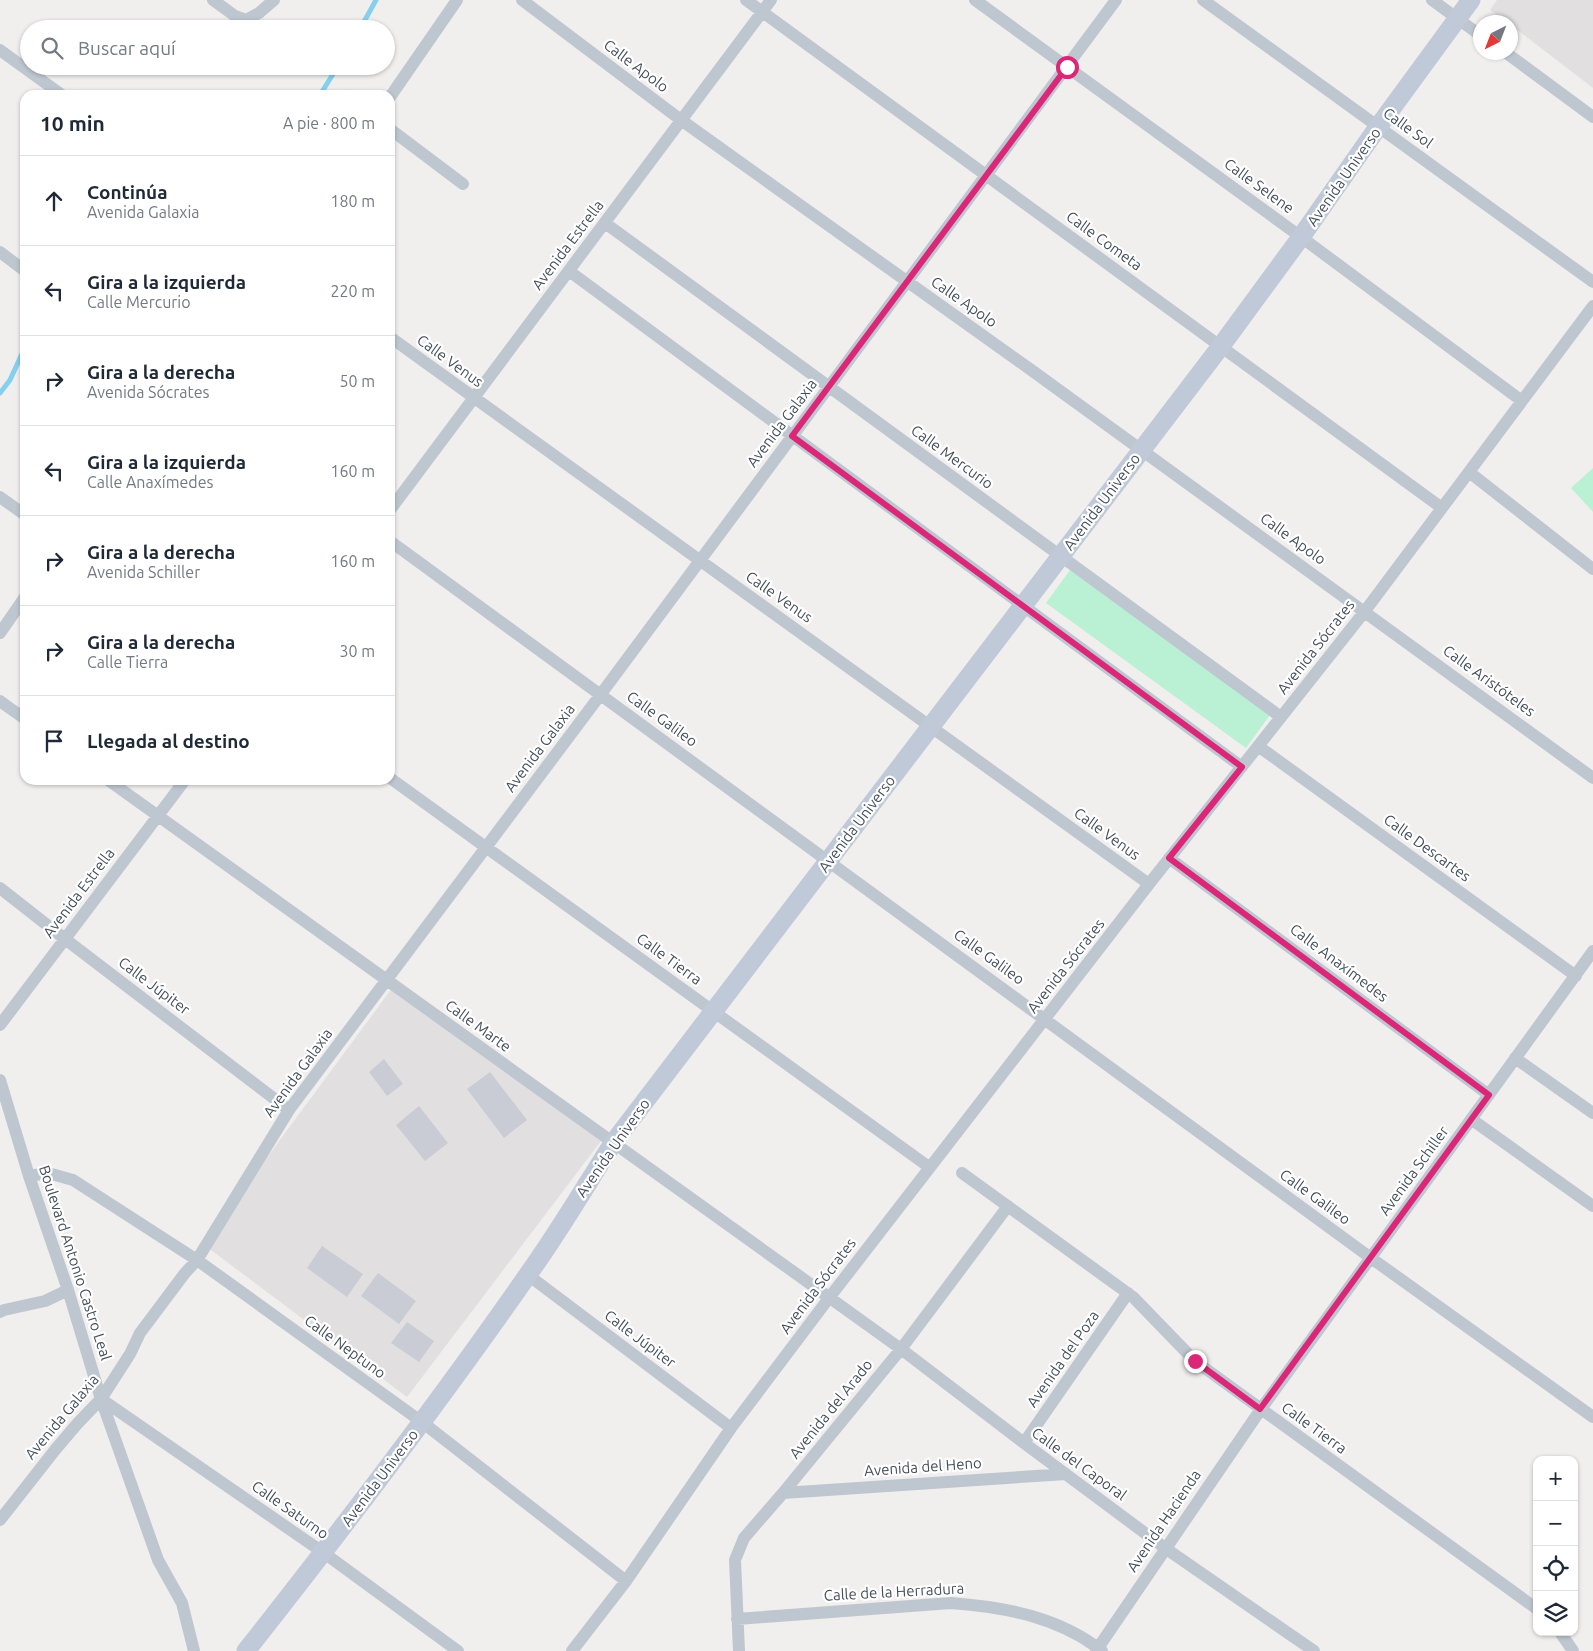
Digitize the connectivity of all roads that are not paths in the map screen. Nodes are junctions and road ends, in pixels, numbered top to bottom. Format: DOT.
graph roads {
  1 [pos="213,0"];
  2 [pos="274,0"];
  3 [pos="457,0"];
  4 [pos="522,0"];
  5 [pos="746,0"];
  6 [pos="771,0"];
  7 [pos="975,0"];
  8 [pos="1116,0"];
  9 [pos="1203,0"];
  10 [pos="1432,0"];
  11 [pos="1471,0"];
  12 [pos="762,12"];
  13 [pos="1458,18"];
  14 [pos="1473,29"];
  15 [pos="0,50"];
  16 [pos="1516,60"];
  17 [pos="20,65"];
  18 [pos="1067,67"];
  19 [pos="34,75"];
  20 [pos="55,90"];
  21 [pos="395,90"];
  22 [pos="1593,117"];
  23 [pos="681,120"];
  24 [pos="1378,127"];
  25 [pos="395,133"];
  26 [pos="986,176"];
  27 [pos="463,184"];
  28 [pos="604,223"];
  29 [pos="1301,237"];
  30 [pos="0,252"];
  31 [pos="20,266"];
  32 [pos="568,271"];
  33 [pos="907,282"];
  34 [pos="1593,282"];
  35 [pos="1593,306"];
  36 [pos="395,340"];
  37 [pos="1221,346"];
  38 [pos="829,387"];
  39 [pos="474,399"];
  40 [pos="1522,401"];
  41 [pos="792,436"];
  42 [pos="1142,450"];
  43 [pos="1469,472"];
  44 [pos="0,497"];
  45 [pos="395,503"];
  46 [pos="1442,508"];
  47 [pos="20,511"];
  48 [pos="395,545"];
  49 [pos="1061,556"];
  50 [pos="700,561"];
  51 [pos="1593,568"];
  52 [pos="20,605"];
  53 [pos="1023,606"];
  54 [pos="1365,610"];
  55 [pos="0,633"];
  56 [pos="601,694"];
  57 [pos="0,701"];
  58 [pos="20,716"];
  59 [pos="1281,717"];
  60 [pos="931,727"];
  61 [pos="1258,746"];
  62 [pos="1242,767"];
  63 [pos="1593,778"];
  64 [pos="395,782"];
  65 [pos="115,785"];
  66 [pos="181,785"];
  67 [pos="158,816"];
  68 [pos="486,847"];
  69 [pos="1169,858"];
  70 [pos="829,861"];
  71 [pos="1148,884"];
  72 [pos="0,888"];
  73 [pos="65,939"];
  74 [pos="1593,951"];
  75 [pos="1588,968"];
  76 [pos="1576,976"];
  77 [pos="386,980"];
  78 [pos="714,1011"];
  79 [pos="1046,1019"];
  80 [pos="0,1025"];
  81 [pos="1515,1058"];
  82 [pos="0,1080"];
  83 [pos="1489,1095"];
  84 [pos="289,1110"];
  85 [pos="1593,1113"];
  86 [pos="1471,1119"];
  87 [pos="613,1143"];
  88 [pos="929,1167"];
  89 [pos="962,1173"];
  90 [pos="29,1176"];
  91 [pos="1008,1206"];
  92 [pos="1593,1206"];
  93 [pos="1371,1258"];
  94 [pos="196,1260"];
  95 [pos="528,1275"];
  96 [pos="68,1290"];
  97 [pos="1128,1293"];
  98 [pos="829,1298"];
  99 [pos="0,1312"];
  100 [pos="901,1349"];
  101 [pos="101,1399"];
  102 [pos="1260,1409"];
  103 [pos="1593,1417"];
  104 [pos="422,1422"];
  105 [pos="731,1428"];
  106 [pos="1024,1443"];
  107 [pos="1066,1474"];
  108 [pos="784,1493"];
  109 [pos="0,1520"];
  110 [pos="1165,1548"];
  111 [pos="324,1553"];
  112 [pos="626,1580"];
  113 [pos="1533,1606"];
  114 [pos="737,1619"];
  115 [pos="1099,1650"];
  116 [pos="194,1651"];
  117 [pos="246,1651"];
  118 [pos="458,1651"];
  119 [pos="572,1651"];
  120 [pos="739,1651"];
  121 [pos="1314,1651"];
  1 -- 2 [label="street"];
  3 -- 21 [label="street"];
  4 -- 23 [label="street, Calle Apolo"];
  5 -- 12 [label="street, Calle Cometa"];
  6 -- 12 [label="street, Avenida Estrella"];
  7 -- 18 [label="street, Calle Selene"];
  8 -- 18 [label="street, Avenida Galaxia"];
  9 -- 24 [label="street, Calle Sol"];
  10 -- 13 [label="street"];
  11 -- 13 [label="street, Avenida Universo"];
  12 -- 23 [label="street, Avenida Estrella"];
  12 -- 26 [label="street, Calle Cometa"];
  13 -- 14 [label="street"];
  13 -- 24 [label="street, Avenida Universo"];
  15 -- 17 [label="street"];
  16 -- 22 [label="street"];
  18 -- 26 [label="street, Avenida Galaxia"];
  18 -- 29 [label="street, Calle Selene"];
  19 -- 20 [label="street"];
  23 -- 28 [label="street, Avenida Estrella"];
  23 -- 33 [label="street, Calle Apolo"];
  24 -- 29 [label="street, Avenida Universo"];
  24 -- 34 [label="street, Calle Sol"];
  25 -- 27 [label="street"];
  26 -- 33 [label="street, Avenida Galaxia"];
  26 -- 37 [label="street, Calle Cometa"];
  28 -- 32 [label="street, Avenida Estrella"];
  28 -- 38 [label="street, Calle Mercurio"];
  29 -- 37 [label="street, Avenida Universo"];
  29 -- 40 [label="street, Calle Selene"];
  30 -- 31 [label="street"];
  32 -- 39 [label="street, Avenida Estrella"];
  32 -- 41 [label="street"];
  33 -- 38 [label="street, Avenida Galaxia"];
  33 -- 42 [label="street, Calle Apolo"];
  35 -- 40 [label="street, Avenida Sócrates"];
  36 -- 39 [label="street, Calle Venus"];
  37 -- 42 [label="street, Avenida Universo"];
  37 -- 46 [label="street, Calle Cometa"];
  38 -- 41 [label="street, Avenida Galaxia"];
  38 -- 49 [label="street, Calle Mercurio"];
  39 -- 45 [label="street, Avenida Estrella"];
  39 -- 50 [label="street, Calle Venus"];
  40 -- 43 [label="street, Avenida Sócrates"];
  41 -- 50 [label="street, Avenida Galaxia"];
  41 -- 53 [label="street"];
  42 -- 49 [label="street, Avenida Universo"];
  42 -- 54 [label="street, Calle Apolo"];
  43 -- 46 [label="street, Avenida Sócrates"];
  43 -- 51 [label="street"];
  44 -- 47 [label="street"];
  46 -- 54 [label="street, Avenida Sócrates"];
  48 -- 56 [label="street, Calle Galileo"];
  49 -- 53 [label="street, Avenida Universo"];
  49 -- 59 [label="street, Calle Mercurio"];
  50 -- 56 [label="street, Avenida Galaxia"];
  50 -- 60 [label="street, Calle Venus"];
  52 -- 55 [label="street"];
  53 -- 60 [label="street, Avenida Universo"];
  53 -- 62 [label="street"];
  54 -- 59 [label="street, Avenida Sócrates"];
  54 -- 63 [label="street, Calle Aristóteles"];
  56 -- 68 [label="street, Avenida Galaxia"];
  56 -- 70 [label="street, Calle Galileo"];
  57 -- 58 [label="street"];
  59 -- 61 [label="street, Avenida Sócrates"];
  60 -- 70 [label="street, Avenida Universo"];
  60 -- 71 [label="street, Calle Venus"];
  61 -- 62 [label="street, Avenida Sócrates"];
  61 -- 76 [label="street, Calle Descartes"];
  62 -- 69 [label="street, Avenida Sócrates"];
  64 -- 68 [label="street, Calle Tierra"];
  65 -- 67 [label="street, Calle Marte"];
  66 -- 67 [label="street, Avenida Estrella"];
  67 -- 73 [label="street, Avenida Estrella"];
  67 -- 77 [label="street, Calle Marte"];
  68 -- 77 [label="street, Avenida Galaxia"];
  68 -- 78 [label="street, Calle Tierra"];
  69 -- 71 [label="street, Avenida Sócrates"];
  69 -- 83 [label="street, Calle Anaxímedes"];
  70 -- 78 [label="street, Avenida Universo"];
  70 -- 79 [label="street, Calle Galileo"];
  71 -- 79 [label="street, Avenida Sócrates"];
  72 -- 73 [label="street, Calle Júpiter"];
  73 -- 80 [label="street, Avenida Estrella"];
  73 -- 84 [label="street, Calle Júpiter"];
  74 -- 75 [label="street, Avenida Schiller"];
  75 -- 76 [label="street, Avenida Schiller"];
  76 -- 81 [label="street, Avenida Schiller"];
  77 -- 84 [label="street, Avenida Galaxia"];
  77 -- 87 [label="street, Calle Marte"];
  78 -- 87 [label="street, Avenida Universo"];
  78 -- 88 [label="street, Calle Tierra"];
  79 -- 88 [label="street, Avenida Sócrates"];
  79 -- 93 [label="street, Calle Galileo"];
  81 -- 83 [label="street, Avenida Schiller"];
  81 -- 85 [label="street"];
  82 -- 90 [label="street, Boulevard Antonio Castro Leal"];
  83 -- 86 [label="street, Avenida Schiller"];
  84 -- 94 [label="street, Avenida Galaxia"];
  86 -- 92 [label="street"];
  86 -- 93 [label="street, Avenida Schiller"];
  87 -- 95 [label="street, Avenida Universo"];
  87 -- 98 [label="street, Calle Marte"];
  88 -- 98 [label="street, Avenida Sócrates"];
  89 -- 91 [label="street, Calle Tierra"];
  90 -- 94 [label="street, Calle Neptuno"];
  90 -- 96 [label="street, Boulevard Antonio Castro Leal"];
  91 -- 97 [label="street, Calle Tierra"];
  91 -- 100 [label="street, Avenida del Arado"];
  93 -- 102 [label="street, Avenida Schiller"];
  93 -- 103 [label="street, Calle Galileo"];
  94 -- 101 [label="street, Avenida Galaxia"];
  94 -- 104 [label="street, Calle Neptuno"];
  95 -- 104 [label="street, Avenida Universo"];
  95 -- 105 [label="street, Calle Júpiter"];
  96 -- 99 [label="street"];
  96 -- 101 [label="street, Boulevard Antonio Castro Leal"];
  97 -- 102 [label="street, Calle Tierra"];
  97 -- 106 [label="street, Avenida del Poza"];
  98 -- 100 [label="street, Calle del Caporal"];
  98 -- 105 [label="street, Avenida Sócrates"];
  100 -- 106 [label="street, Calle del Caporal"];
  100 -- 108 [label="street, Avenida del Arado"];
  101 -- 109 [label="street, Avenida Galaxia"];
  101 -- 111 [label="street, Calle Saturno"];
  101 -- 116 [label="street, Boulevard Antonio Castro Leal"];
  102 -- 110 [label="street, Avenida Hacienda"];
  102 -- 113 [label="street, Calle Tierra"];
  104 -- 111 [label="street, Avenida Universo"];
  104 -- 112 [label="street, Calle Neptuno"];
  105 -- 112 [label="street, Avenida Sócrates"];
  106 -- 107 [label="street, Calle del Caporal"];
  107 -- 108 [label="street, Avenida del Heno"];
  107 -- 110 [label="street, Calle del Caporal"];
  108 -- 114 [label="street, Avenida del Arado"];
  110 -- 115 [label="street, Avenida Hacienda"];
  110 -- 121 [label="street, Calle del Caporal"];
  111 -- 117 [label="street, Avenida Universo"];
  111 -- 118 [label="street, Calle Saturno"];
  112 -- 119 [label="street, Avenida Sócrates"];
  114 -- 115 [label="street, Calle de la Herradura"];
  114 -- 120 [label="street, Avenida del Arado"];
}
